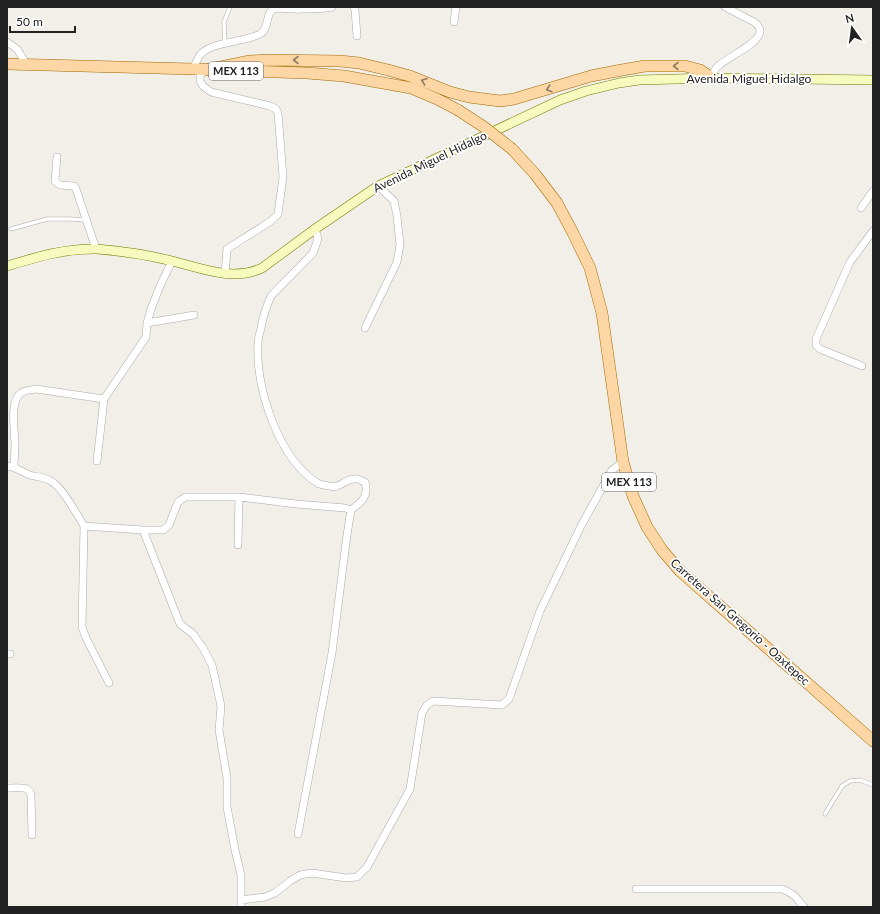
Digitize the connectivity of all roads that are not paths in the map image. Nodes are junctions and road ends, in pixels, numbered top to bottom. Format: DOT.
graph roads {
  1 [pos="230,7"];
  2 [pos="332,7"];
  3 [pos="354,7"];
  4 [pos="456,7"];
  5 [pos="725,7"];
  6 [pos="454,22"];
  7 [pos="357,36"];
  8 [pos="7,42"];
  9 [pos="225,44"];
  10 [pos="7,64"];
  11 [pos="27,65"];
  12 [pos="193,69"];
  13 [pos="206,70"];
  14 [pos="712,78"];
  15 [pos="873,80"];
  16 [pos="57,157"];
  17 [pos="378,186"];
  18 [pos="873,191"];
  19 [pos="861,208"];
  20 [pos="86,220"];
  21 [pos="11,229"];
  22 [pos="315,229"];
  23 [pos="873,231"];
  24 [pos="96,249"];
  25 [pos="172,261"];
  26 [pos="7,266"];
  27 [pos="225,274"];
  28 [pos="194,315"];
  29 [pos="148,323"];
  30 [pos="365,328"];
  31 [pos="862,366"];
  32 [pos="104,400"];
  33 [pos="97,461"];
  34 [pos="623,462"];
  35 [pos="10,466"];
  36 [pos="239,497"];
  37 [pos="352,510"];
  38 [pos="84,526"];
  39 [pos="142,530"];
  40 [pos="238,545"];
  41 [pos="109,682"];
  42 [pos="873,741"];
  43 [pos="873,785"];
  44 [pos="7,788"];
  45 [pos="825,814"];
  46 [pos="298,834"];
  47 [pos="32,835"];
  48 [pos="636,889"];
  49 [pos="241,904"];
  50 [pos="804,907"];
  1 -- 9 [label="lane"];
  2 -- 9 [label="street"];
  3 -- 7 [label="street"];
  4 -- 6 [label="street"];
  5 -- 14 [label="street"];
  8 -- 11 [label="street"];
  9 -- 12 [label="street"];
  10 -- 11 [label="main road, Carretera San Gregorio - Oaxtepec / MEX 113"];
  11 -- 12 [label="main road, Carretera San Gregorio - Oaxtepec / MEX 113"];
  12 -- 13 [label="main road, Carretera San Gregorio - Oaxtepec / MEX 113"];
  14 -- 13 [label="main road, one-way"];
  13 -- 27 [label="street"];
  13 -- 34 [label="main road, Carretera San Gregorio - Oaxtepec / MEX 113, bridge"];
  14 -- 15 [label="main road, Avenida Miguel Hidalgo"];
  14 -- 17 [label="main road, Avenida Miguel Hidalgo"];
  16 -- 20 [label="street"];
  17 -- 22 [label="main road, Avenida Miguel Hidalgo"];
  17 -- 30 [label="street"];
  18 -- 19 [label="street"];
  20 -- 21 [label="lane"];
  20 -- 24 [label="street"];
  22 -- 27 [label="main road, Avenida Miguel Hidalgo"];
  22 -- 37 [label="street"];
  23 -- 31 [label="street"];
  24 -- 25 [label="main road, Avenida Miguel Hidalgo"];
  24 -- 26 [label="main road, Avenida Miguel Hidalgo"];
  25 -- 27 [label="main road, Avenida Miguel Hidalgo"];
  25 -- 29 [label="street"];
  28 -- 29 [label="street"];
  29 -- 32 [label="street"];
  32 -- 33 [label="street"];
  32 -- 35 [label="street"];
  34 -- 42 [label="main road, Carretera San Gregorio - Oaxtepec / MEX 113"];
  34 -- 49 [label="street"];
  35 -- 38 [label="street"];
  36 -- 37 [label="street"];
  36 -- 39 [label="street"];
  36 -- 40 [label="street"];
  37 -- 46 [label="street"];
  38 -- 39 [label="street"];
  38 -- 41 [label="street"];
  39 -- 49 [label="street"];
  43 -- 45 [label="lane"];
  44 -- 47 [label="street"];
  48 -- 50 [label="street"];
}
